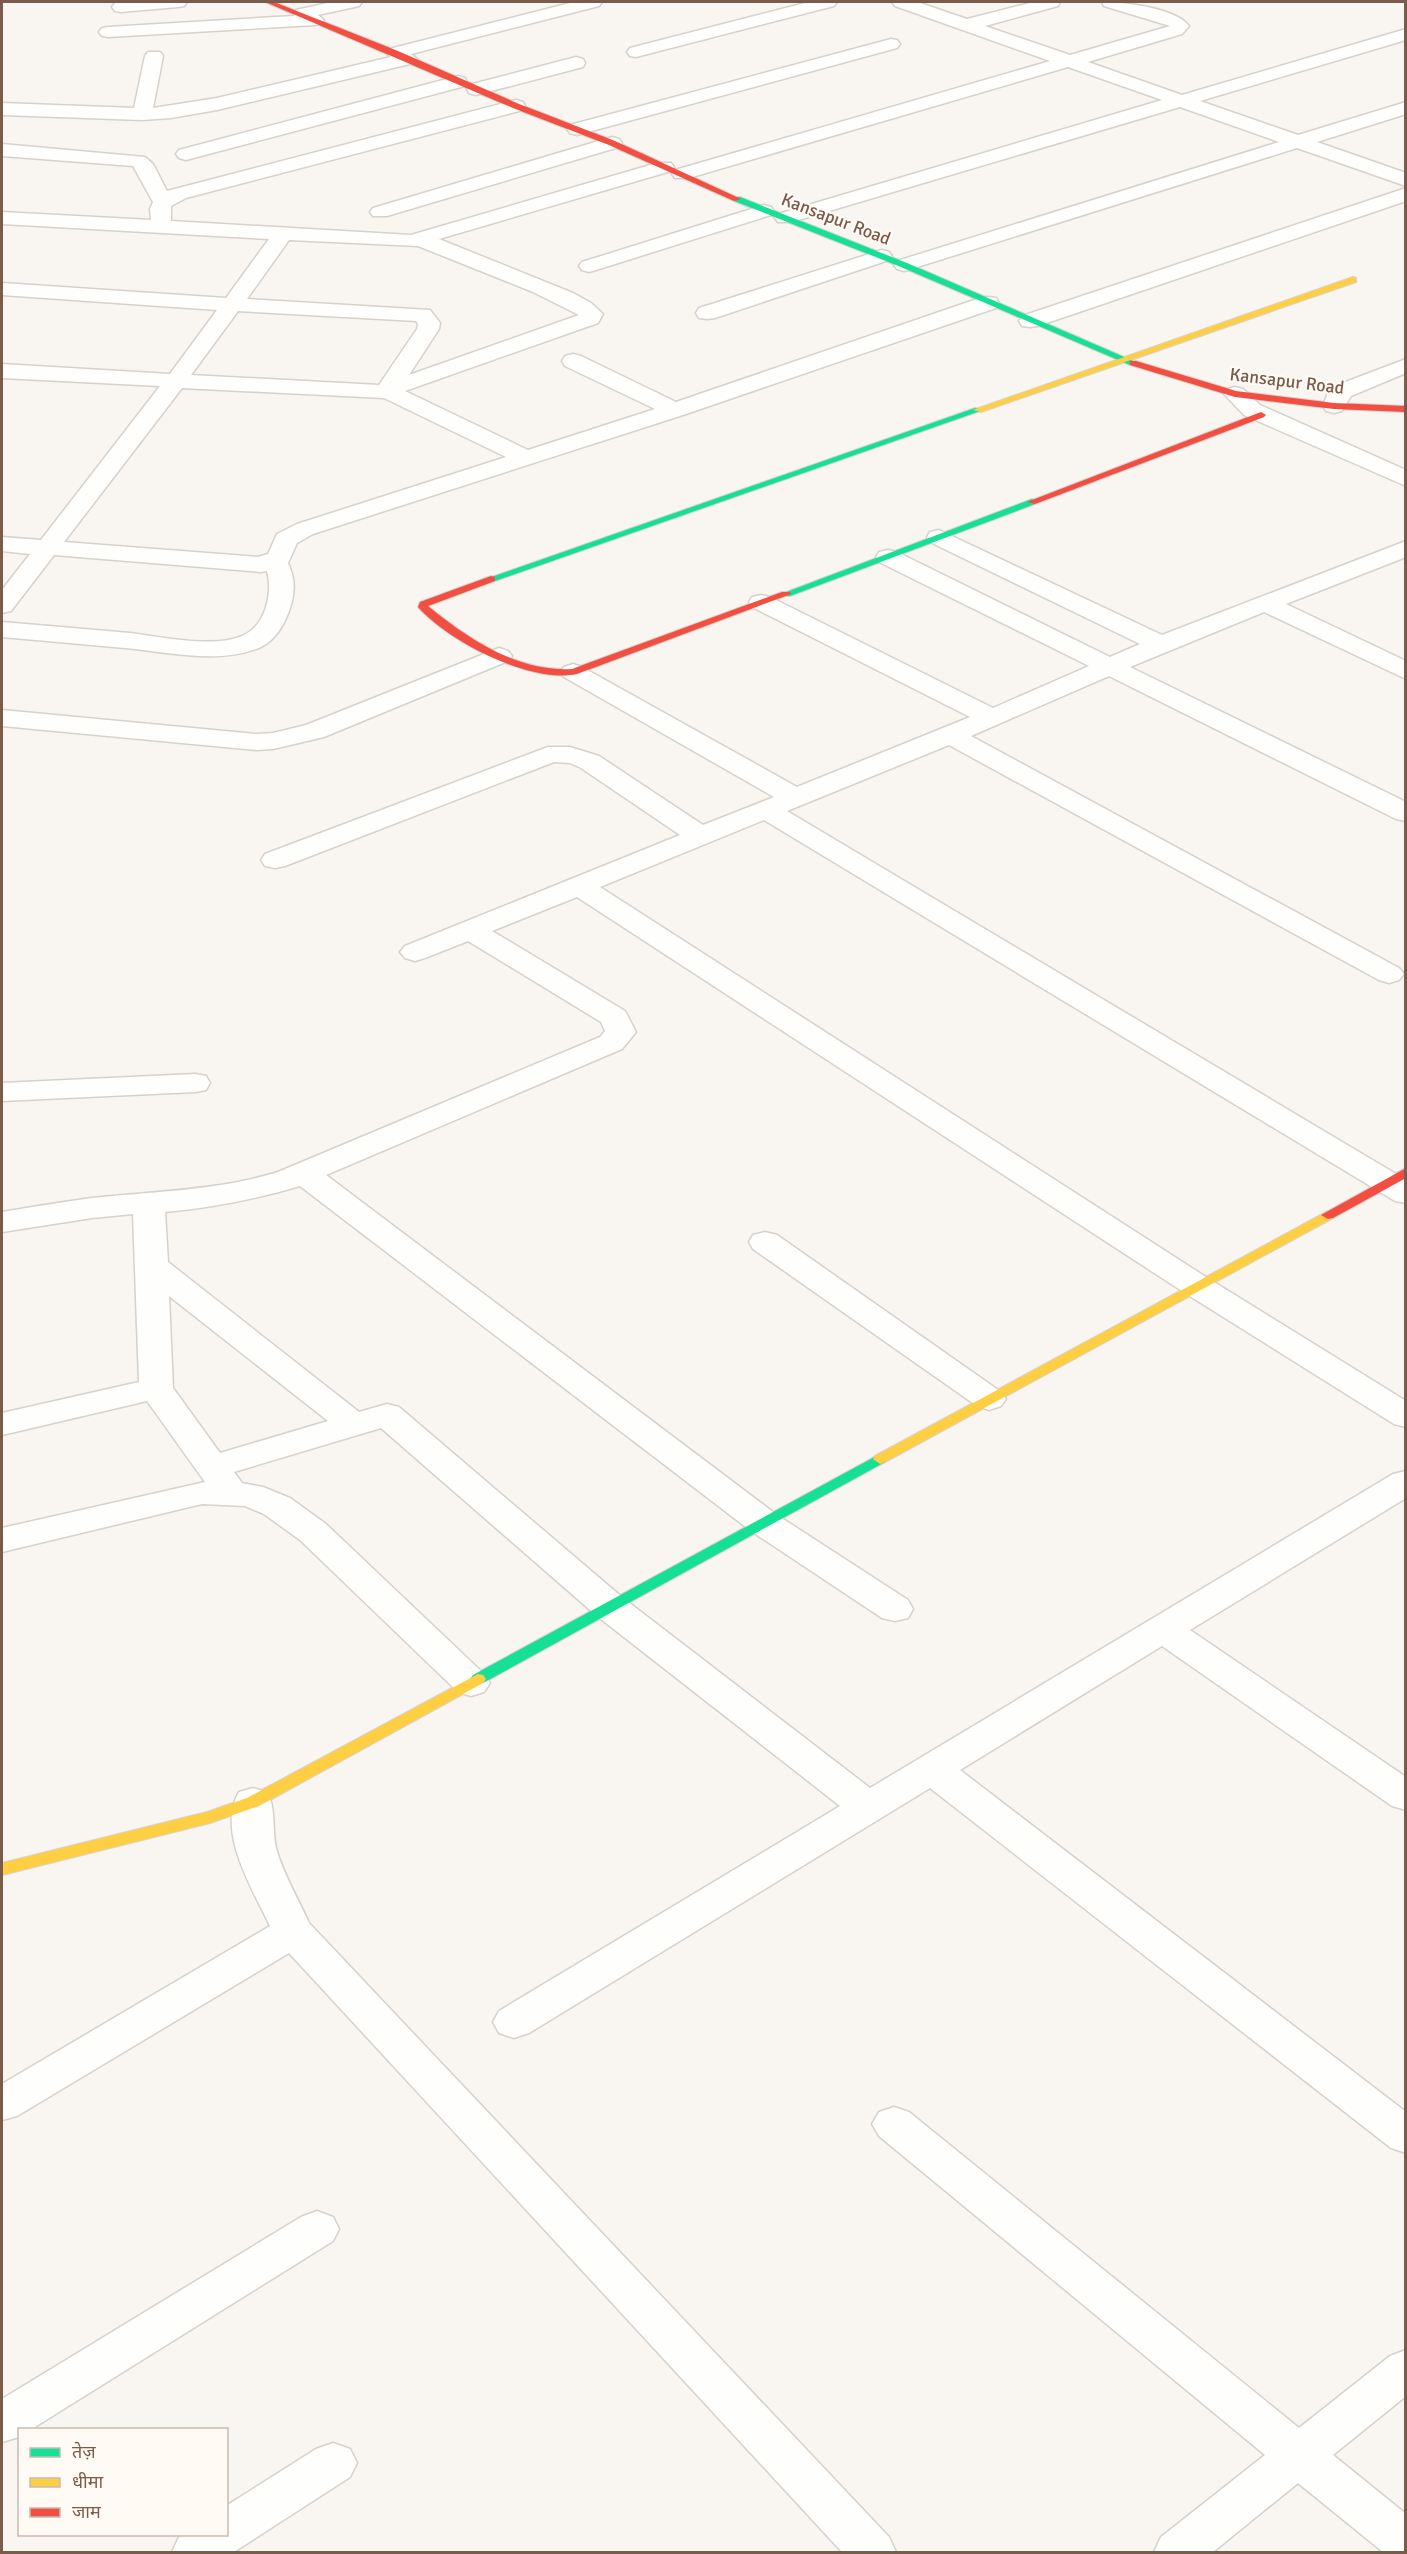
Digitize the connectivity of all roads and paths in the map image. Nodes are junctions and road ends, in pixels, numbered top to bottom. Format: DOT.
graph roads {
  1 [pos="178,2"];
  2 [pos="269,2"];
  3 [pos="353,2"];
  4 [pos="593,2"];
  5 [pos="828,2"];
  6 [pos="902,2"];
  7 [pos="1052,2"];
  8 [pos="1110,2"];
  9 [pos="121,7"];
  10 [pos="309,17"];
  11 [pos="970,24"];
  12 [pos="108,32"];
  13 [pos="1406,34"];
  14 [pos="891,44"];
  15 [pos="636,52"];
  16 [pos="154,56"];
  17 [pos="402,56"];
  18 [pos="1065,61"];
  19 [pos="576,63"];
  20 [pos="458,81"];
  21 [pos="476,89"];
  22 [pos="1182,102"];
  23 [pos="516,106"];
  24 [pos="1406,108"];
  25 [pos="2,109"];
  26 [pos="142,114"];
  27 [pos="577,129"];
  28 [pos="1300,142"];
  29 [pos="612,143"];
  30 [pos="2,150"];
  31 [pos="186,154"];
  32 [pos="673,170"];
  33 [pos="1406,180"];
  34 [pos="1406,194"];
  35 [pos="163,202"];
  36 [pos="764,211"];
  37 [pos="380,212"];
  38 [pos="2,218"];
  39 [pos="785,218"];
  40 [pos="162,228"];
  41 [pos="282,236"];
  42 [pos="422,240"];
  43 [pos="882,256"];
  44 [pos="904,265"];
  45 [pos="589,266"];
  46 [pos="1353,280"];
  47 [pos="2,289"];
  48 [pos="231,303"];
  49 [pos="988,303"];
  50 [pos="707,313"];
  51 [pos="1030,321"];
  52 [pos="1120,359"];
  53 [pos="573,361"];
  54 [pos="1406,365"];
  55 [pos="2,371"];
  56 [pos="174,382"];
  57 [pos="387,391"];
  58 [pos="1235,394"];
  59 [pos="1334,406"];
  60 [pos="675,410"];
  61 [pos="1406,410"];
  62 [pos="1261,415"];
  63 [pos="525,457"];
  64 [pos="1406,478"];
  65 [pos="939,537"];
  66 [pos="2,544"];
  67 [pos="46,547"];
  68 [pos="1406,548"];
  69 [pos="888,557"];
  70 [pos="275,561"];
  71 [pos="761,602"];
  72 [pos="1267,604"];
  73 [pos="2,606"];
  74 [pos="2,630"];
  75 [pos="1161,644"];
  76 [pos="499,656"];
  77 [pos="1110,668"];
  78 [pos="1406,671"];
  79 [pos="573,672"];
  80 [pos="2,718"];
  81 [pos="992,718"];
  82 [pos="948,734"];
  83 [pos="794,797"];
  84 [pos="764,810"];
  85 [pos="1406,813"];
  86 [pos="700,836"];
  87 [pos="275,860"];
  88 [pos="578,885"];
  89 [pos="469,929"];
  90 [pos="415,952"];
  91 [pos="1389,974"];
  92 [pos="195,1083"];
  93 [pos="2,1092"];
  94 [pos="305,1174"];
  95 [pos="1399,1183"];
  96 [pos="149,1204"];
  97 [pos="2,1222"];
  98 [pos="765,1242"];
  99 [pos="152,1265"];
  100 [pos="1197,1286"];
  101 [pos="156,1388"];
  102 [pos="989,1399"];
  103 [pos="1406,1416"];
  104 [pos="2,1424"];
  105 [pos="354,1425"];
  106 [pos="222,1480"];
  107 [pos="1404,1485"];
  108 [pos="764,1522"];
  109 [pos="2,1540"];
  110 [pos="610,1607"];
  111 [pos="895,1610"];
  112 [pos="1163,1629"];
  113 [pos="471,1683"];
  114 [pos="932,1769"];
  115 [pos="1406,1796"];
  116 [pos="253,1802"];
  117 [pos="868,1807"];
  118 [pos="2,1869"];
  119 [pos="292,1931"];
  120 [pos="514,2022"];
  121 [pos="2,2104"];
  122 [pos="894,2124"];
  123 [pos="1406,2136"];
  124 [pos="317,2229"];
  125 [pos="1406,2369"];
  126 [pos="2,2423"];
  127 [pos="1297,2455"];
  128 [pos="333,2463"];
  129 [pos="228,2532"];
  130 [pos="222,2536"];
  131 [pos="1406,2543"];
  132 [pos="196,2553"];
  133 [pos="872,2553"];
  134 [pos="1178,2553"];
  1 -- 9 [label="street"];
  2 -- 10 [label="street, Kansapur Road"];
  3 -- 10 [label="street"];
  4 -- 17 [label="street"];
  5 -- 15 [label="street"];
  6 -- 11 [label="street"];
  7 -- 11 [label="street"];
  8 -- 18 [label="street"];
  10 -- 12 [label="street"];
  10 -- 17 [label="street, Kansapur Road"];
  11 -- 18 [label="street"];
  13 -- 22 [label="street"];
  14 -- 27 [label="street"];
  16 -- 26 [label="street"];
  17 -- 20 [label="street, Kansapur Road"];
  17 -- 26 [label="street"];
  18 -- 22 [label="street"];
  18 -- 32 [label="street"];
  19 -- 21 [label="street"];
  20 -- 21 [label="street, Kansapur Road"];
  20 -- 31 [label="street"];
  21 -- 23 [label="street, Kansapur Road"];
  22 -- 28 [label="street"];
  22 -- 39 [label="street"];
  23 -- 27 [label="street, Kansapur Road"];
  23 -- 35 [label="street"];
  24 -- 28 [label="street"];
  25 -- 26 [label="street"];
  27 -- 29 [label="street, Kansapur Road"];
  28 -- 33 [label="street"];
  28 -- 44 [label="street"];
  29 -- 32 [label="street, Kansapur Road"];
  29 -- 37 [label="street"];
  30 -- 35 [label="street"];
  32 -- 36 [label="street, Kansapur Road"];
  32 -- 42 [label="street"];
  34 -- 51 [label="street"];
  35 -- 40 [label="street"];
  36 -- 39 [label="street, Kansapur Road"];
  36 -- 45 [label="street"];
  38 -- 40 [label="street"];
  39 -- 43 [label="street, Kansapur Road"];
  40 -- 41 [label="street"];
  41 -- 42 [label="street"];
  41 -- 48 [label="street"];
  42 -- 57 [label="street"];
  43 -- 44 [label="street, Kansapur Road"];
  43 -- 50 [label="street"];
  44 -- 49 [label="street, Kansapur Road"];
  46 -- 52 [label="street"];
  47 -- 48 [label="street"];
  48 -- 56 [label="street"];
  48 -- 57 [label="street"];
  49 -- 51 [label="street, Kansapur Road"];
  49 -- 60 [label="street"];
  51 -- 52 [label="street, Kansapur Road"];
  52 -- 58 [label="street, Kansapur Road"];
  52 -- 76 [label="street"];
  53 -- 60 [label="street"];
  54 -- 59 [label="street"];
  55 -- 56 [label="street"];
  56 -- 57 [label="street"];
  56 -- 67 [label="street"];
  57 -- 63 [label="street"];
  58 -- 59 [label="street, Kansapur Road"];
  58 -- 62 [label="street"];
  59 -- 61 [label="street, Kansapur Road"];
  60 -- 63 [label="street"];
  62 -- 64 [label="street"];
  62 -- 65 [label="street"];
  63 -- 70 [label="street"];
  65 -- 69 [label="street"];
  65 -- 75 [label="street"];
  66 -- 67 [label="street"];
  67 -- 70 [label="street"];
  67 -- 73 [label="street"];
  68 -- 72 [label="street"];
  69 -- 71 [label="street"];
  69 -- 77 [label="street"];
  70 -- 74 [label="street"];
  71 -- 79 [label="street"];
  71 -- 81 [label="street"];
  72 -- 75 [label="street"];
  72 -- 78 [label="street"];
  75 -- 77 [label="street"];
  76 -- 79 [label="street"];
  76 -- 80 [label="street"];
  77 -- 81 [label="street"];
  77 -- 85 [label="street"];
  79 -- 83 [label="street"];
  81 -- 82 [label="street"];
  82 -- 83 [label="street"];
  82 -- 91 [label="street"];
  83 -- 84 [label="street"];
  84 -- 86 [label="street"];
  84 -- 95 [label="street"];
  86 -- 87 [label="street"];
  86 -- 88 [label="street"];
  88 -- 89 [label="street"];
  88 -- 100 [label="street"];
  89 -- 90 [label="street"];
  89 -- 94 [label="street"];
  92 -- 93 [label="street"];
  94 -- 96 [label="street"];
  94 -- 108 [label="street"];
  95 -- 100 [label="street"];
  96 -- 97 [label="street"];
  96 -- 99 [label="street"];
  98 -- 102 [label="street"];
  99 -- 101 [label="street"];
  99 -- 105 [label="street"];
  100 -- 102 [label="street"];
  100 -- 103 [label="street"];
  101 -- 104 [label="street"];
  101 -- 106 [label="street"];
  102 -- 108 [label="street"];
  105 -- 106 [label="street"];
  105 -- 110 [label="street"];
  106 -- 109 [label="street"];
  106 -- 113 [label="street"];
  107 -- 112 [label="street"];
  108 -- 110 [label="street"];
  108 -- 111 [label="street"];
  110 -- 113 [label="street"];
  110 -- 117 [label="street"];
  112 -- 114 [label="street"];
  112 -- 115 [label="street"];
  113 -- 116 [label="street"];
  114 -- 117 [label="street"];
  114 -- 123 [label="street"];
  116 -- 118 [label="street"];
  116 -- 119 [label="street"];
  117 -- 120 [label="street"];
  119 -- 121 [label="street"];
  119 -- 133 [label="street"];
  122 -- 127 [label="street"];
  124 -- 126 [label="street"];
  125 -- 127 [label="street"];
  127 -- 131 [label="street"];
  127 -- 134 [label="street"];
  128 -- 129 [label="street"];
  130 -- 132 [label="street"];
}
